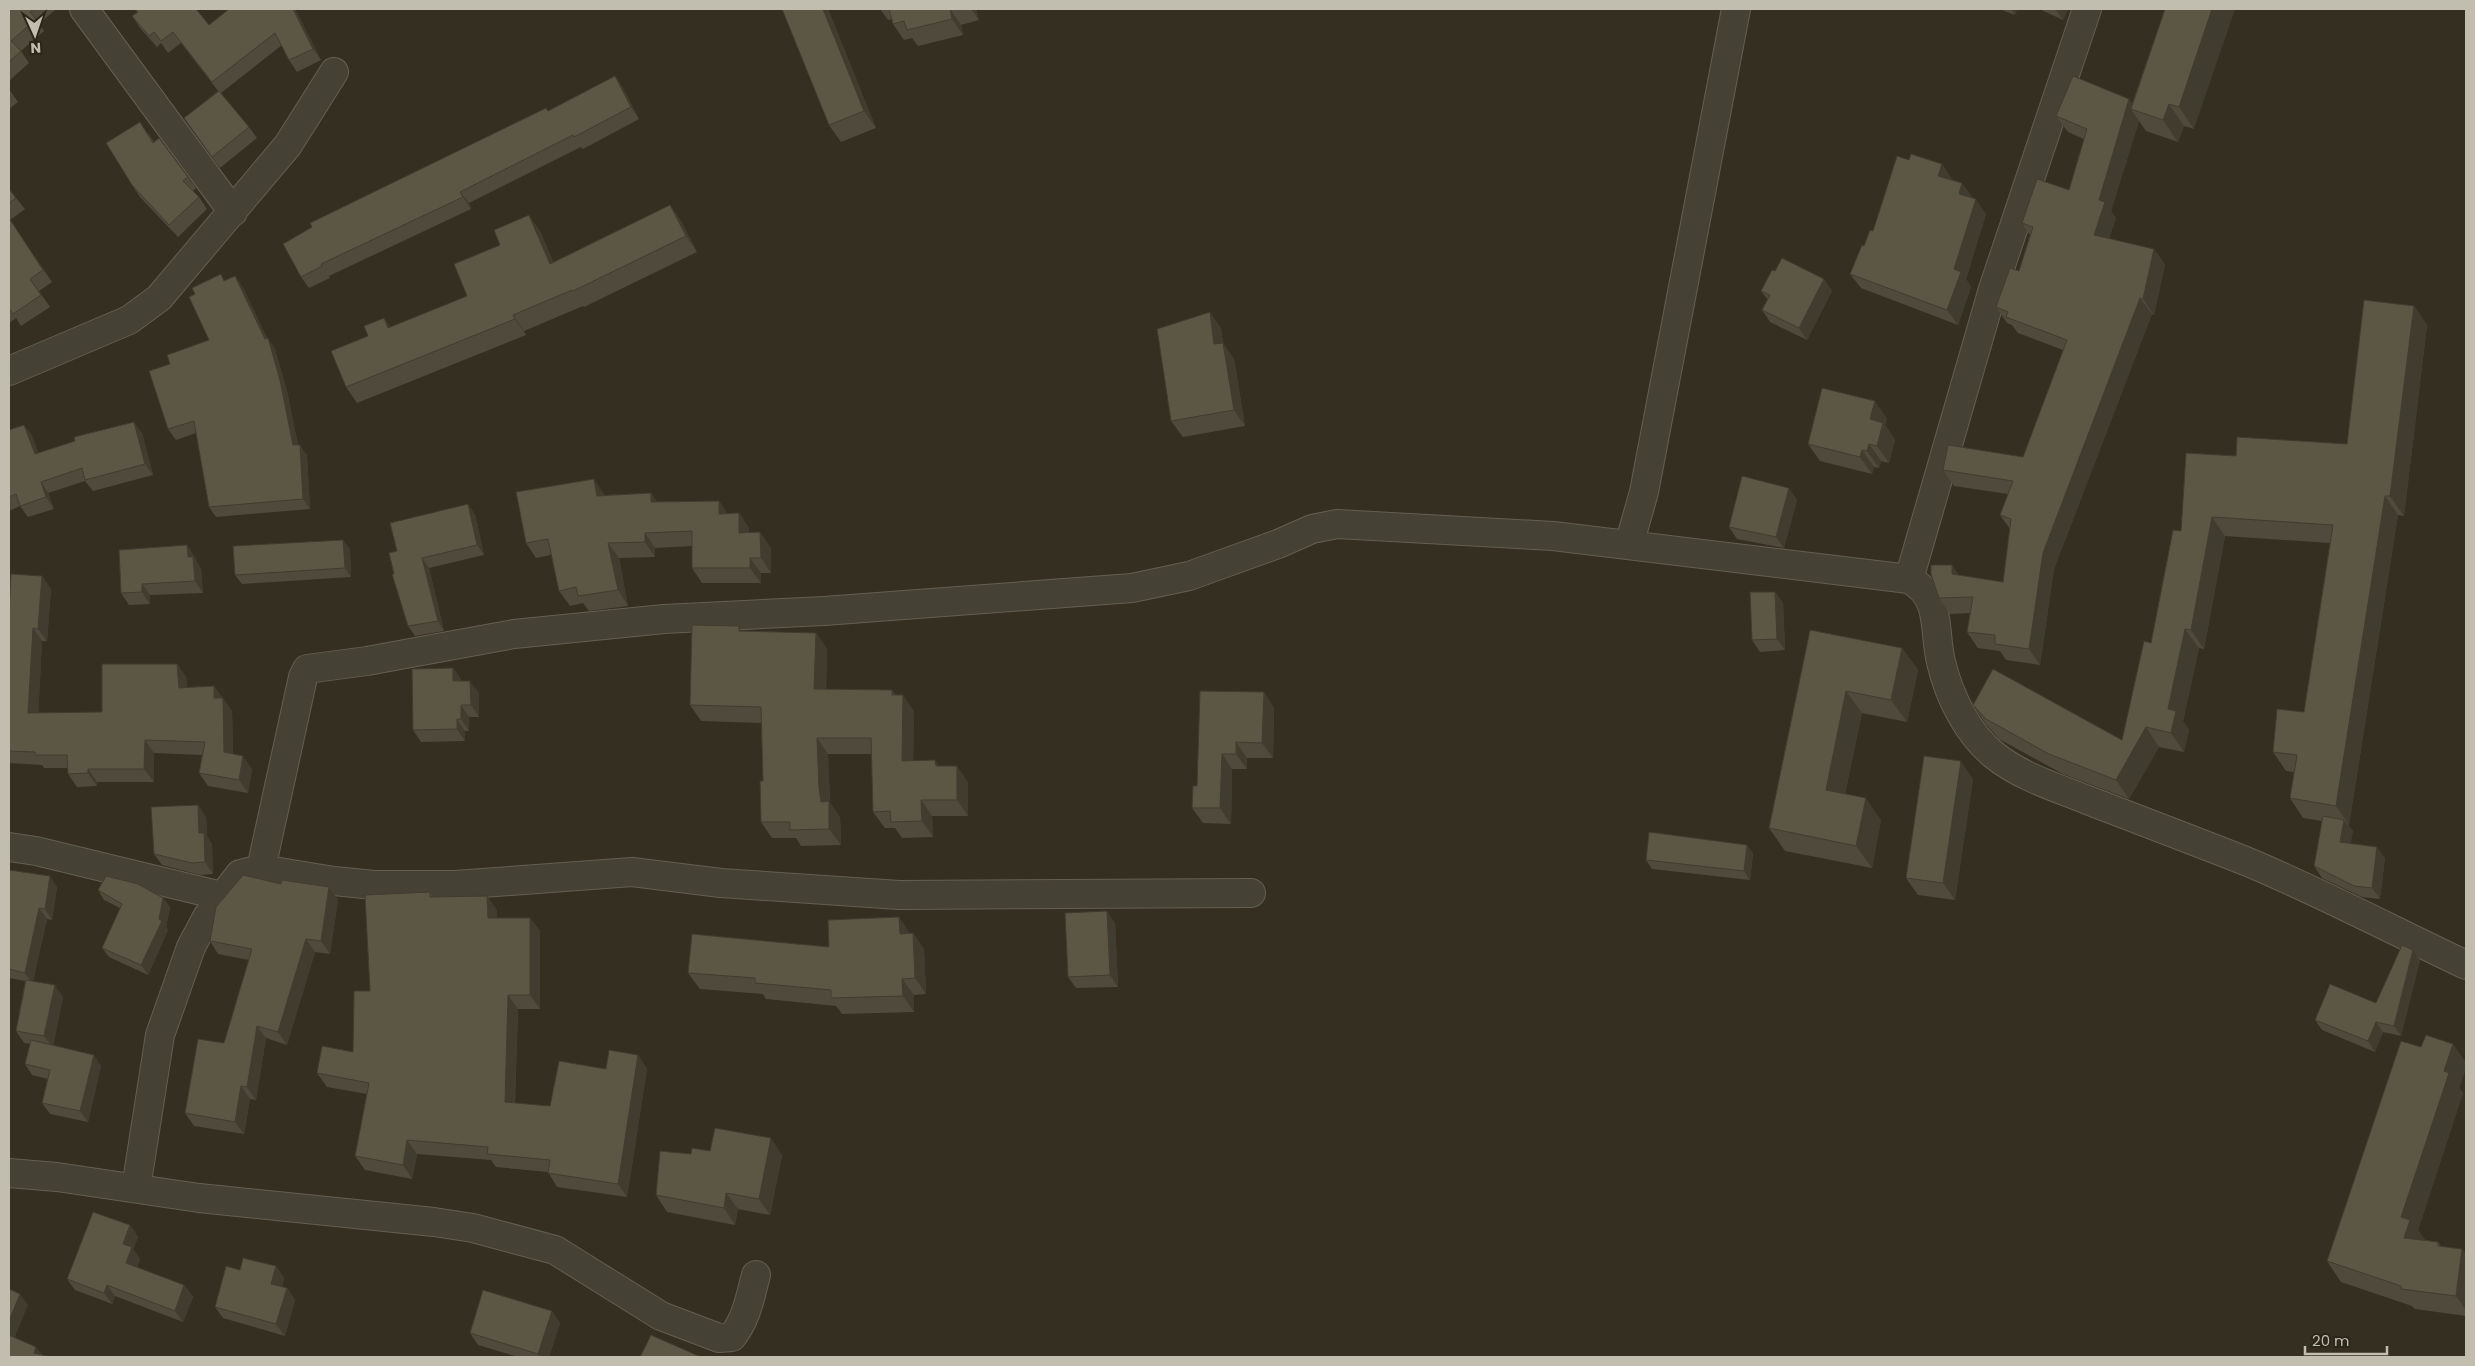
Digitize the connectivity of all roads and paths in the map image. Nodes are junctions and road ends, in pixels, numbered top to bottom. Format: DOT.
graph roads {
  1 [pos="84,9"];
  2 [pos="1736,9"];
  3 [pos="2087,9"];
  4 [pos="334,72"];
  5 [pos="233,212"];
  6 [pos="9,371"];
  7 [pos="1629,545"];
  8 [pos="1910,579"];
  9 [pos="9,847"];
  10 [pos="261,869"];
  11 [pos="1251,893"];
  12 [pos="222,896"];
  13 [pos="2466,965"];
  14 [pos="9,1174"];
  15 [pos="136,1188"];
  16 [pos="756,1275"];
  1 -- 5 [label="street"];
  2 -- 7 [label="street"];
  3 -- 8 [label="street"];
  4 -- 5 [label="street"];
  5 -- 6 [label="street"];
  7 -- 8 [label="street"];
  7 -- 10 [label="street"];
  8 -- 13 [label="street"];
  9 -- 12 [label="street"];
  10 -- 11 [label="street"];
  10 -- 12 [label="street"];
  12 -- 15 [label="street"];
  14 -- 15 [label="street"];
  15 -- 16 [label="street"];
}
